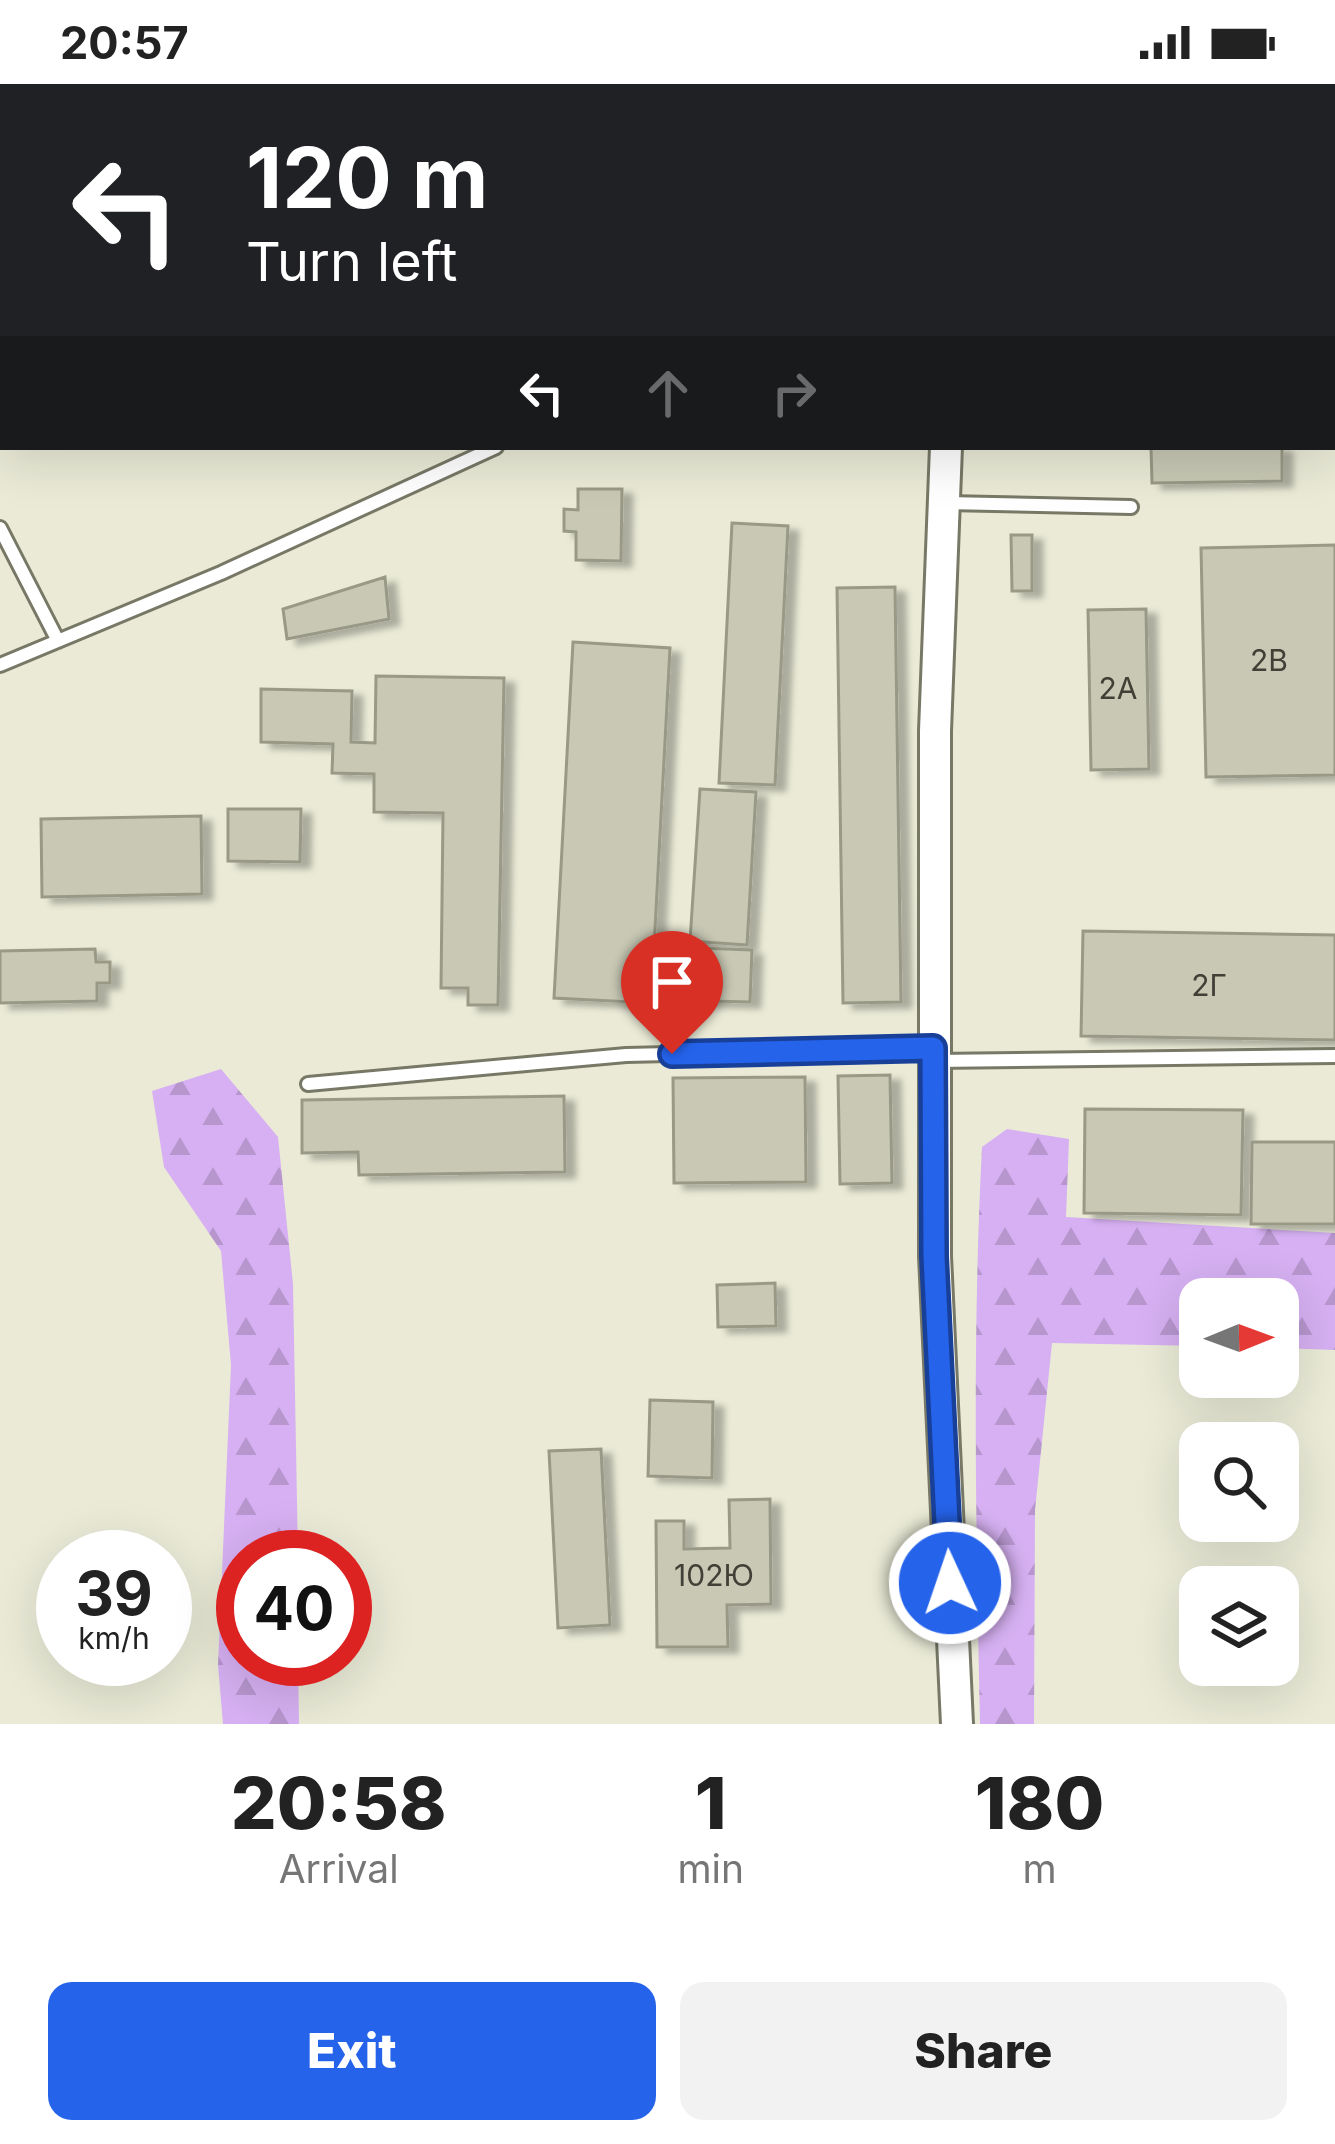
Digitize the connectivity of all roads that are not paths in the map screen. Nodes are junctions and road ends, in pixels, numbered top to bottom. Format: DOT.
graph roads {
  1 [pos="489,450"];
  2 [pos="946,450"];
  3 [pos="946,503"];
  4 [pos="1131,507"];
  5 [pos="0,528"];
  6 [pos="58,641"];
  7 [pos="0,665"];
  8 [pos="933,1055"];
  9 [pos="1335,1055"];
  10 [pos="308,1084"];
  11 [pos="957,1724"];
  1 -- 6 [label="lane"];
  2 -- 3 [label="street"];
  3 -- 4 [label="lane"];
  3 -- 8 [label="street"];
  5 -- 6 [label="lane"];
  6 -- 7 [label="lane"];
  8 -- 9 [label="lane"];
  8 -- 10 [label="lane"];
  8 -- 11 [label="street"];
}
